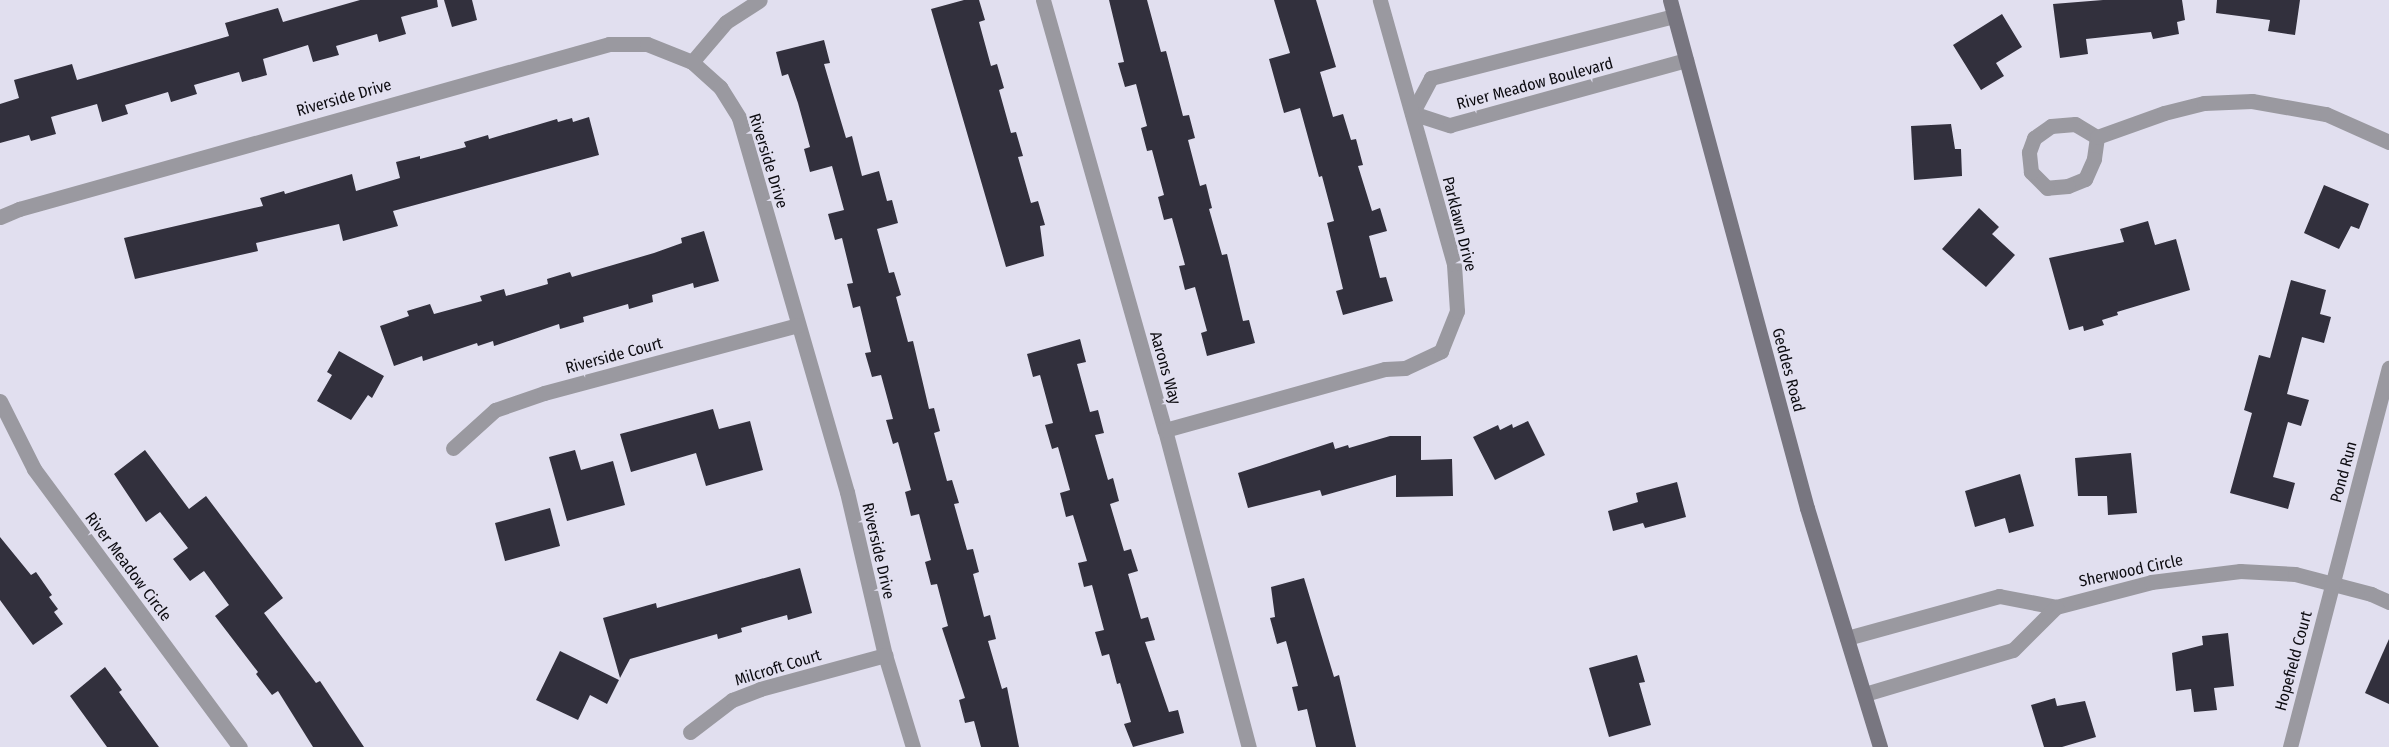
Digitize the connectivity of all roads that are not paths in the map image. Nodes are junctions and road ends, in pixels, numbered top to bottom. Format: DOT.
graph roads {
  1 [pos="760,0"];
  2 [pos="1043,0"];
  3 [pos="1380,0"];
  4 [pos="1670,0"];
  5 [pos="1674,16"];
  6 [pos="1686,60"];
  7 [pos="692,62"];
  8 [pos="1412,113"];
  9 [pos="2097,137"];
  10 [pos="2389,142"];
  11 [pos="0,217"];
  12 [pos="798,326"];
  13 [pos="2389,368"];
  14 [pos="0,401"];
  15 [pos="1165,430"];
  16 [pos="453,448"];
  17 [pos="2333,584"];
  18 [pos="2389,602"];
  19 [pos="2056,607"];
  20 [pos="1847,638"];
  21 [pos="885,655"];
  22 [pos="1865,694"];
  23 [pos="690,732"];
  24 [pos="240,747"];
  25 [pos="913,747"];
  26 [pos="1249,747"];
  27 [pos="1880,747"];
  28 [pos="2290,747"];
  1 -- 7 [label="street"];
  2 -- 15 [label="street, Aarons Way"];
  3 -- 8 [label="street, Parklawn Drive"];
  4 -- 5 [label="main road, Geddes Road"];
  5 -- 6 [label="main road, Geddes Road"];
  5 -- 8 [label="street, River Meadow Boulevard"];
  6 -- 8 [label="street, River Meadow Boulevard"];
  6 -- 20 [label="main road, Geddes Road"];
  7 -- 11 [label="street, Riverside Drive"];
  7 -- 12 [label="street, Riverside Drive"];
  8 -- 15 [label="street, Parklawn Drive"];
  9 -- 9 [label="street"];
  9 -- 10 [label="street"];
  12 -- 16 [label="street, Riverside Court"];
  12 -- 21 [label="street, Riverside Drive"];
  13 -- 17 [label="street, Pond Run"];
  14 -- 24 [label="street, River Meadow Circle"];
  15 -- 26 [label="street, Aarons Way"];
  17 -- 18 [label="street, Sherwood Circle"];
  17 -- 19 [label="street, Sherwood Circle"];
  17 -- 28 [label="street, Hopefield Court"];
  19 -- 20 [label="street, Sherwood Circle"];
  19 -- 22 [label="street"];
  20 -- 22 [label="main road, Geddes Road"];
  21 -- 23 [label="street, Milcroft Court"];
  21 -- 25 [label="street, Riverside Drive"];
  22 -- 27 [label="main road, Geddes Road"];
}
